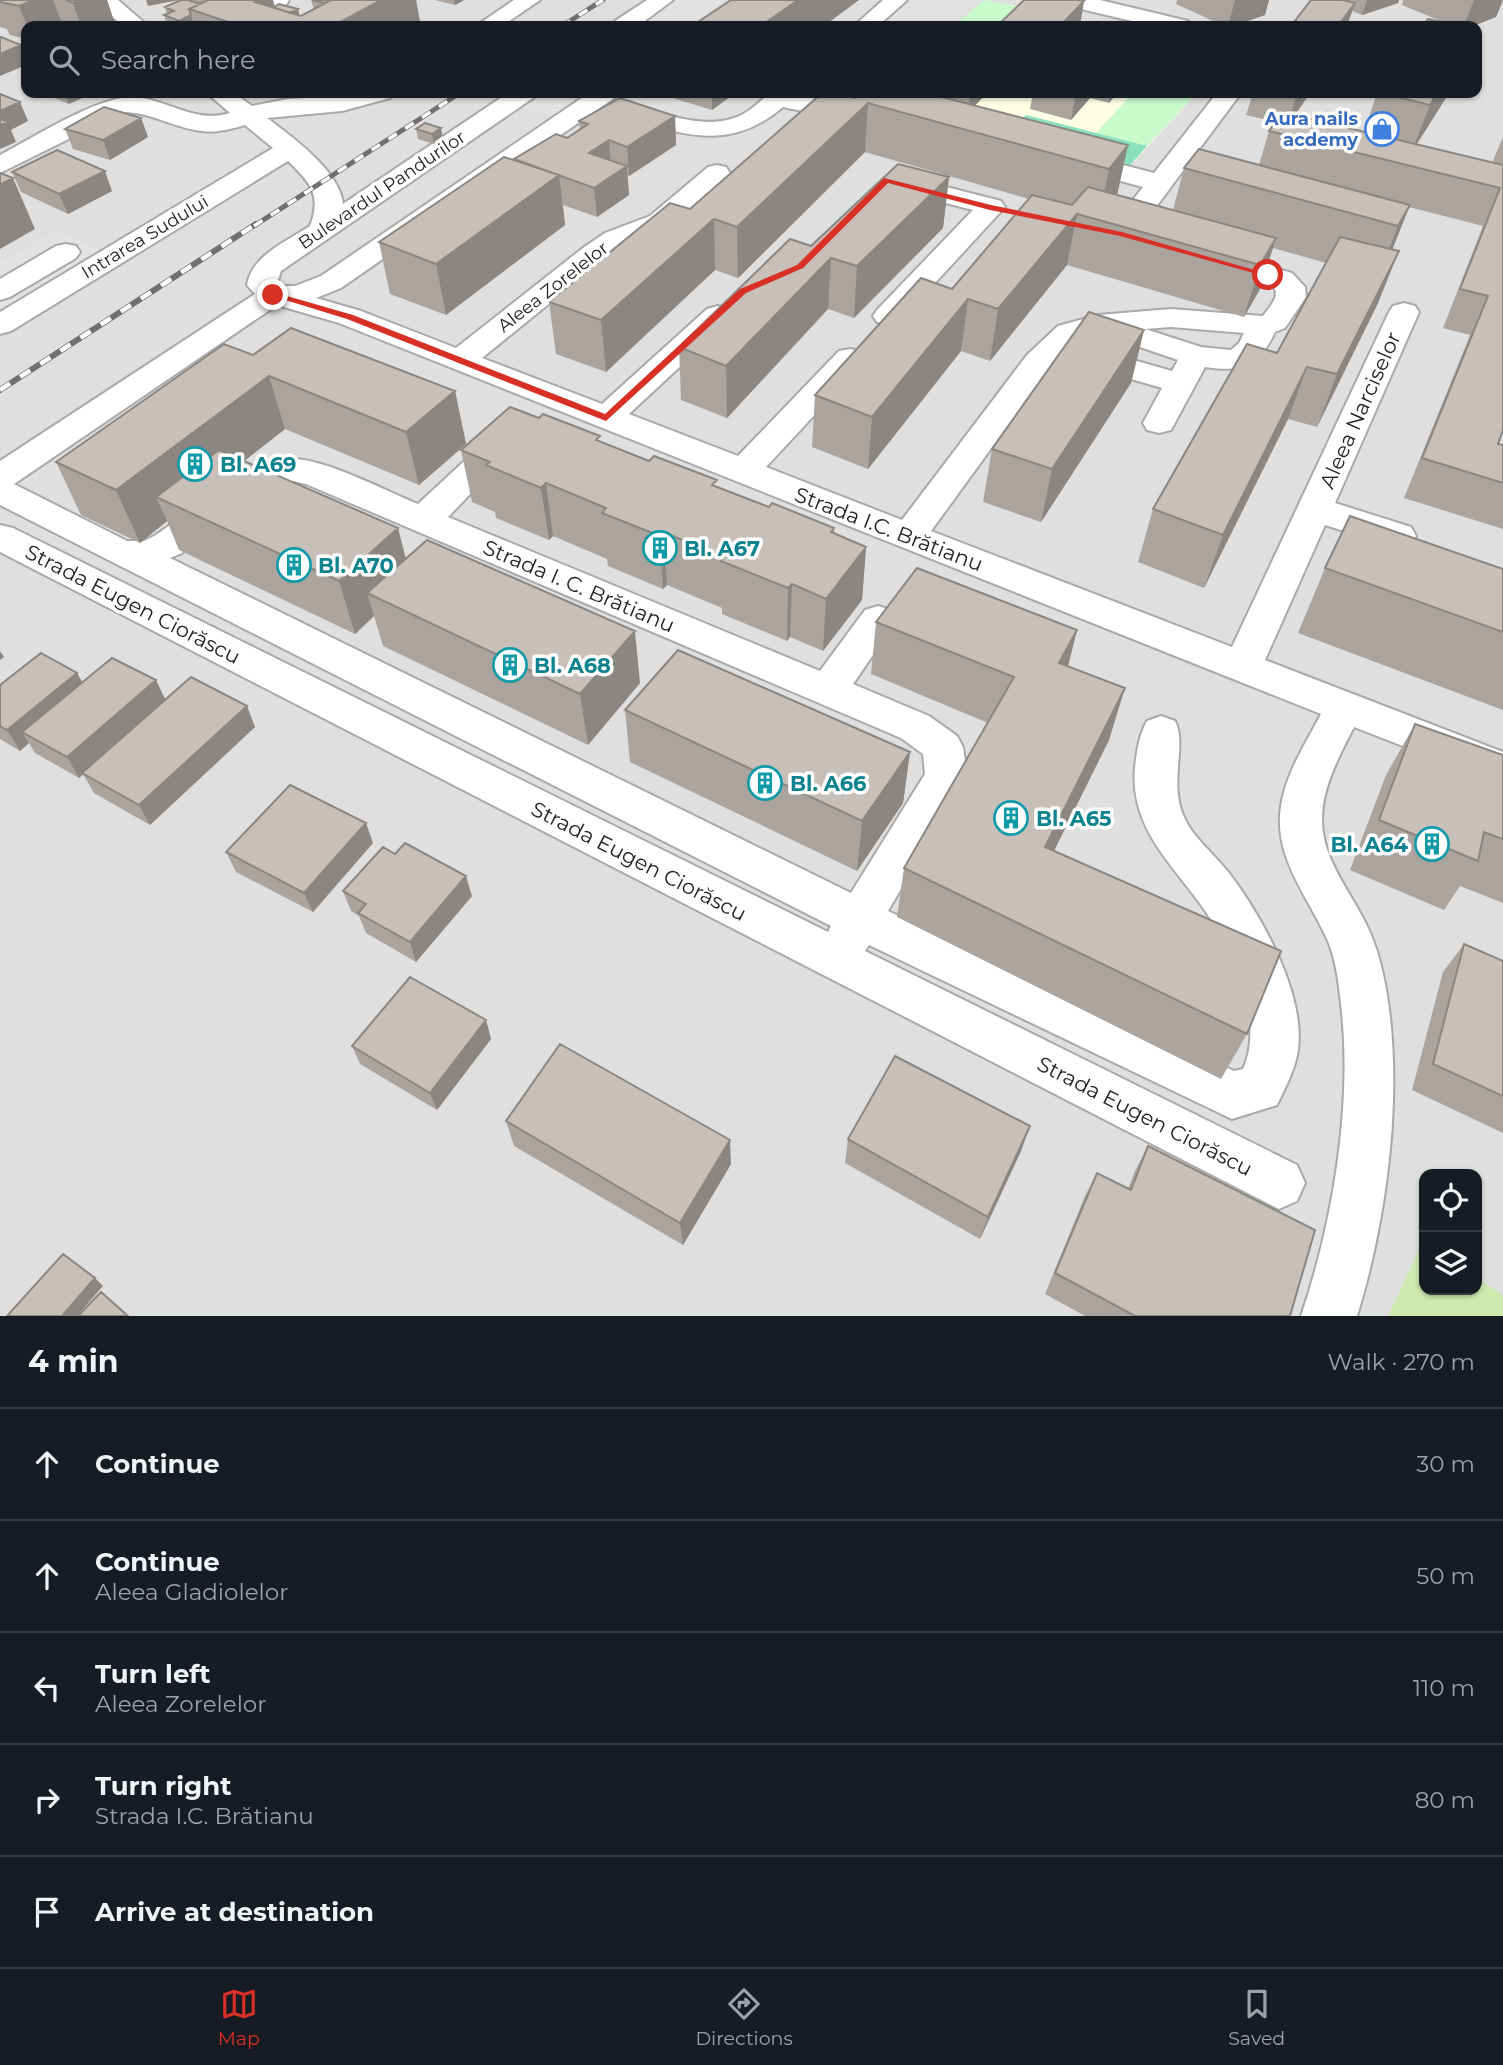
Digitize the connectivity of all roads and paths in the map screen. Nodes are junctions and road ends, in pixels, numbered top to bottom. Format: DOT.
graph roads {
  1 [pos="104,0"];
  2 [pos="278,0"];
  3 [pos="529,0"];
  4 [pos="662,0"];
  5 [pos="896,0"];
  6 [pos="1072,0"];
  7 [pos="130,21"];
  8 [pos="237,21"];
  9 [pos="495,21"];
  10 [pos="630,21"];
  11 [pos="871,21"];
  12 [pos="1159,21"];
  13 [pos="225,98"];
  14 [pos="366,98"];
  15 [pos="516,98"];
  16 [pos="598,98"];
  17 [pos="778,98"];
  18 [pos="790,98"];
  19 [pos="1225,98"];
  20 [pos="884,111"];
  21 [pos="247,116"];
  22 [pos="488,117"];
  23 [pos="545,135"];
  24 [pos="289,149"];
  25 [pos="1054,156"];
  26 [pos="0,165"];
  27 [pos="717,173"];
  28 [pos="319,176"];
  29 [pos="1159,183"];
  30 [pos="387,185"];
  31 [pos="877,190"];
  32 [pos="1126,228"];
  33 [pos="322,230"];
  34 [pos="66,252"];
  35 [pos="1188,253"];
  36 [pos="0,291"];
  37 [pos="273,295"];
  38 [pos="734,300"];
  39 [pos="1404,312"];
  40 [pos="1098,324"];
  41 [pos="0,325"];
  42 [pos="1262,326"];
  43 [pos="1053,345"];
  44 [pos="1197,354"];
  45 [pos="460,360"];
  46 [pos="1180,383"];
  47 [pos="606,418"];
  48 [pos="1159,423"];
  49 [pos="485,461"];
  50 [pos="743,471"];
  51 [pos="0,477"];
  52 [pos="0,491"];
  53 [pos="1315,509"];
  54 [pos="423,520"];
  55 [pos="908,536"];
  56 [pos="0,537"];
  57 [pos="1428,545"];
  58 [pos="132,555"];
  59 [pos="878,620"];
  60 [pos="1242,667"];
  61 [pos="828,690"];
  62 [pos="1344,707"];
  63 [pos="1161,732"];
  64 [pos="1503,769"];
  65 [pos="860,919"];
  66 [pos="836,960"];
  67 [pos="1279,1183"];
  68 [pos="1329,1316"];
  1 -- 7 [label="street"];
  2 -- 8 [label="street"];
  3 -- 9 [label="street"];
  4 -- 10 [label="street"];
  5 -- 11 [label="street"];
  6 -- 12 [label="street"];
  13 -- 21 [label="street"];
  14 -- 21 [label="street"];
  15 -- 22 [label="street, Bulevardul Pandurilor"];
  16 -- 17 [label="street"];
  16 -- 23 [label="street"];
  18 -- 20 [label="street"];
  19 -- 29 [label="street"];
  21 -- 24 [label="street"];
  21 -- 26 [label="street"];
  22 -- 23 [label="street"];
  22 -- 30 [label="street, Bulevardul Pandurilor"];
  23 -- 37 [label="street"];
  24 -- 28 [label="street"];
  24 -- 41 [label="street, Intrarea Sudului"];
  25 -- 29 [label="street"];
  27 -- 45 [label="street, Aleea Zorelelor"];
  28 -- 30 [label="street"];
  28 -- 33 [label="street"];
  29 -- 32 [label="street"];
  30 -- 33 [label="street, Bulevardul Pandurilor"];
  31 -- 50 [label="street"];
  33 -- 37 [label="street, Bulevardul Pandurilor"];
  34 -- 36 [label="street"];
  35 -- 42 [label="street"];
  37 -- 45 [label="street, Strada I.C. Brătianu"];
  37 -- 51 [label="street"];
  38 -- 47 [label="street"];
  39 -- 53 [label="street, Aleea Narciselor"];
  40 -- 42 [label="street"];
  40 -- 43 [label="street"];
  40 -- 44 [label="street"];
  42 -- 44 [label="street"];
  43 -- 46 [label="street"];
  43 -- 55 [label="street"];
  44 -- 46 [label="street"];
  45 -- 47 [label="street, Strada I.C. Brătianu"];
  46 -- 48 [label="street"];
  47 -- 50 [label="street, Strada I.C. Brătianu"];
  49 -- 54 [label="street"];
  50 -- 55 [label="street, Strada I.C. Brătianu"];
  52 -- 58 [label="street"];
  53 -- 57 [label="street, Aleea Narciselor"];
  53 -- 60 [label="street, Aleea Narciselor"];
  54 -- 58 [label="street, Strada I. C. Brătianu"];
  54 -- 61 [label="street, Strada I. C. Brătianu"];
  55 -- 60 [label="street, Strada I.C. Brătianu"];
  56 -- 66 [label="street, Strada Eugen Ciorăscu"];
  58 -- 65 [label="street"];
  59 -- 61 [label="street"];
  60 -- 62 [label="street, Strada I.C. Brătianu"];
  61 -- 65 [label="street, Strada I. C. Brătianu"];
  62 -- 64 [label="street, Strada I.C. Brătianu"];
  62 -- 68 [label="street"];
  63 -- 65 [label="street"];
  65 -- 66 [label="street, Strada I. C. Brătianu"];
  66 -- 67 [label="street, Strada Eugen Ciorăscu"];
}
